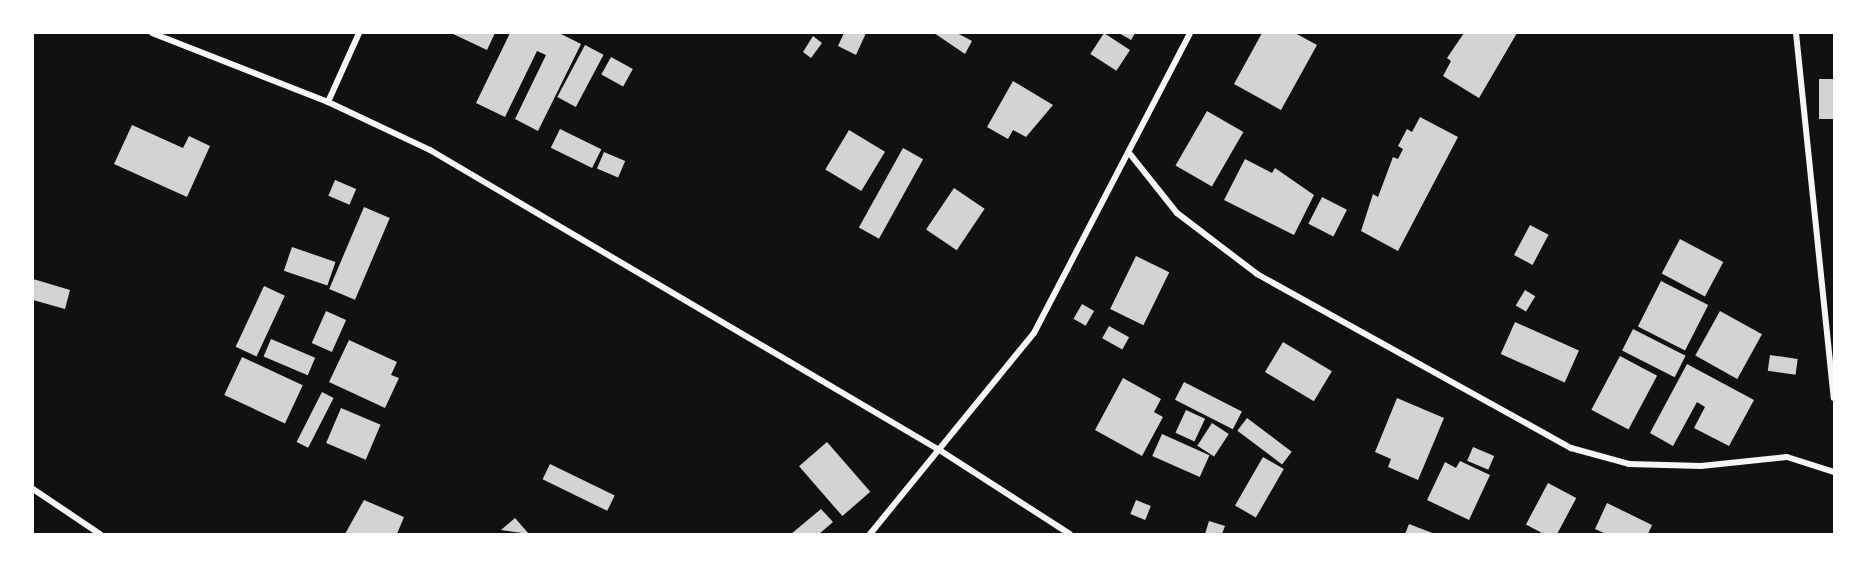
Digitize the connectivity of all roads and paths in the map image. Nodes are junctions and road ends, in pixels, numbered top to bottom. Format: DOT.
graph roads {
  1 [pos="152,33"];
  2 [pos="359,33"];
  3 [pos="1190,33"];
  4 [pos="1796,33"];
  5 [pos="328,102"];
  6 [pos="1130,154"];
  7 [pos="1834,398"];
  8 [pos="941,451"];
  9 [pos="1834,472"];
  10 [pos="33,489"];
  11 [pos="100,534"];
  12 [pos="870,534"];
  13 [pos="1070,534"];
  1 -- 5 [label="street"];
  2 -- 5 [label="street"];
  3 -- 6 [label="street"];
  4 -- 7 [label="street"];
  5 -- 8 [label="street"];
  6 -- 8 [label="street"];
  6 -- 9 [label="street"];
  8 -- 12 [label="street"];
  8 -- 13 [label="street"];
  10 -- 11 [label="street"];
}
